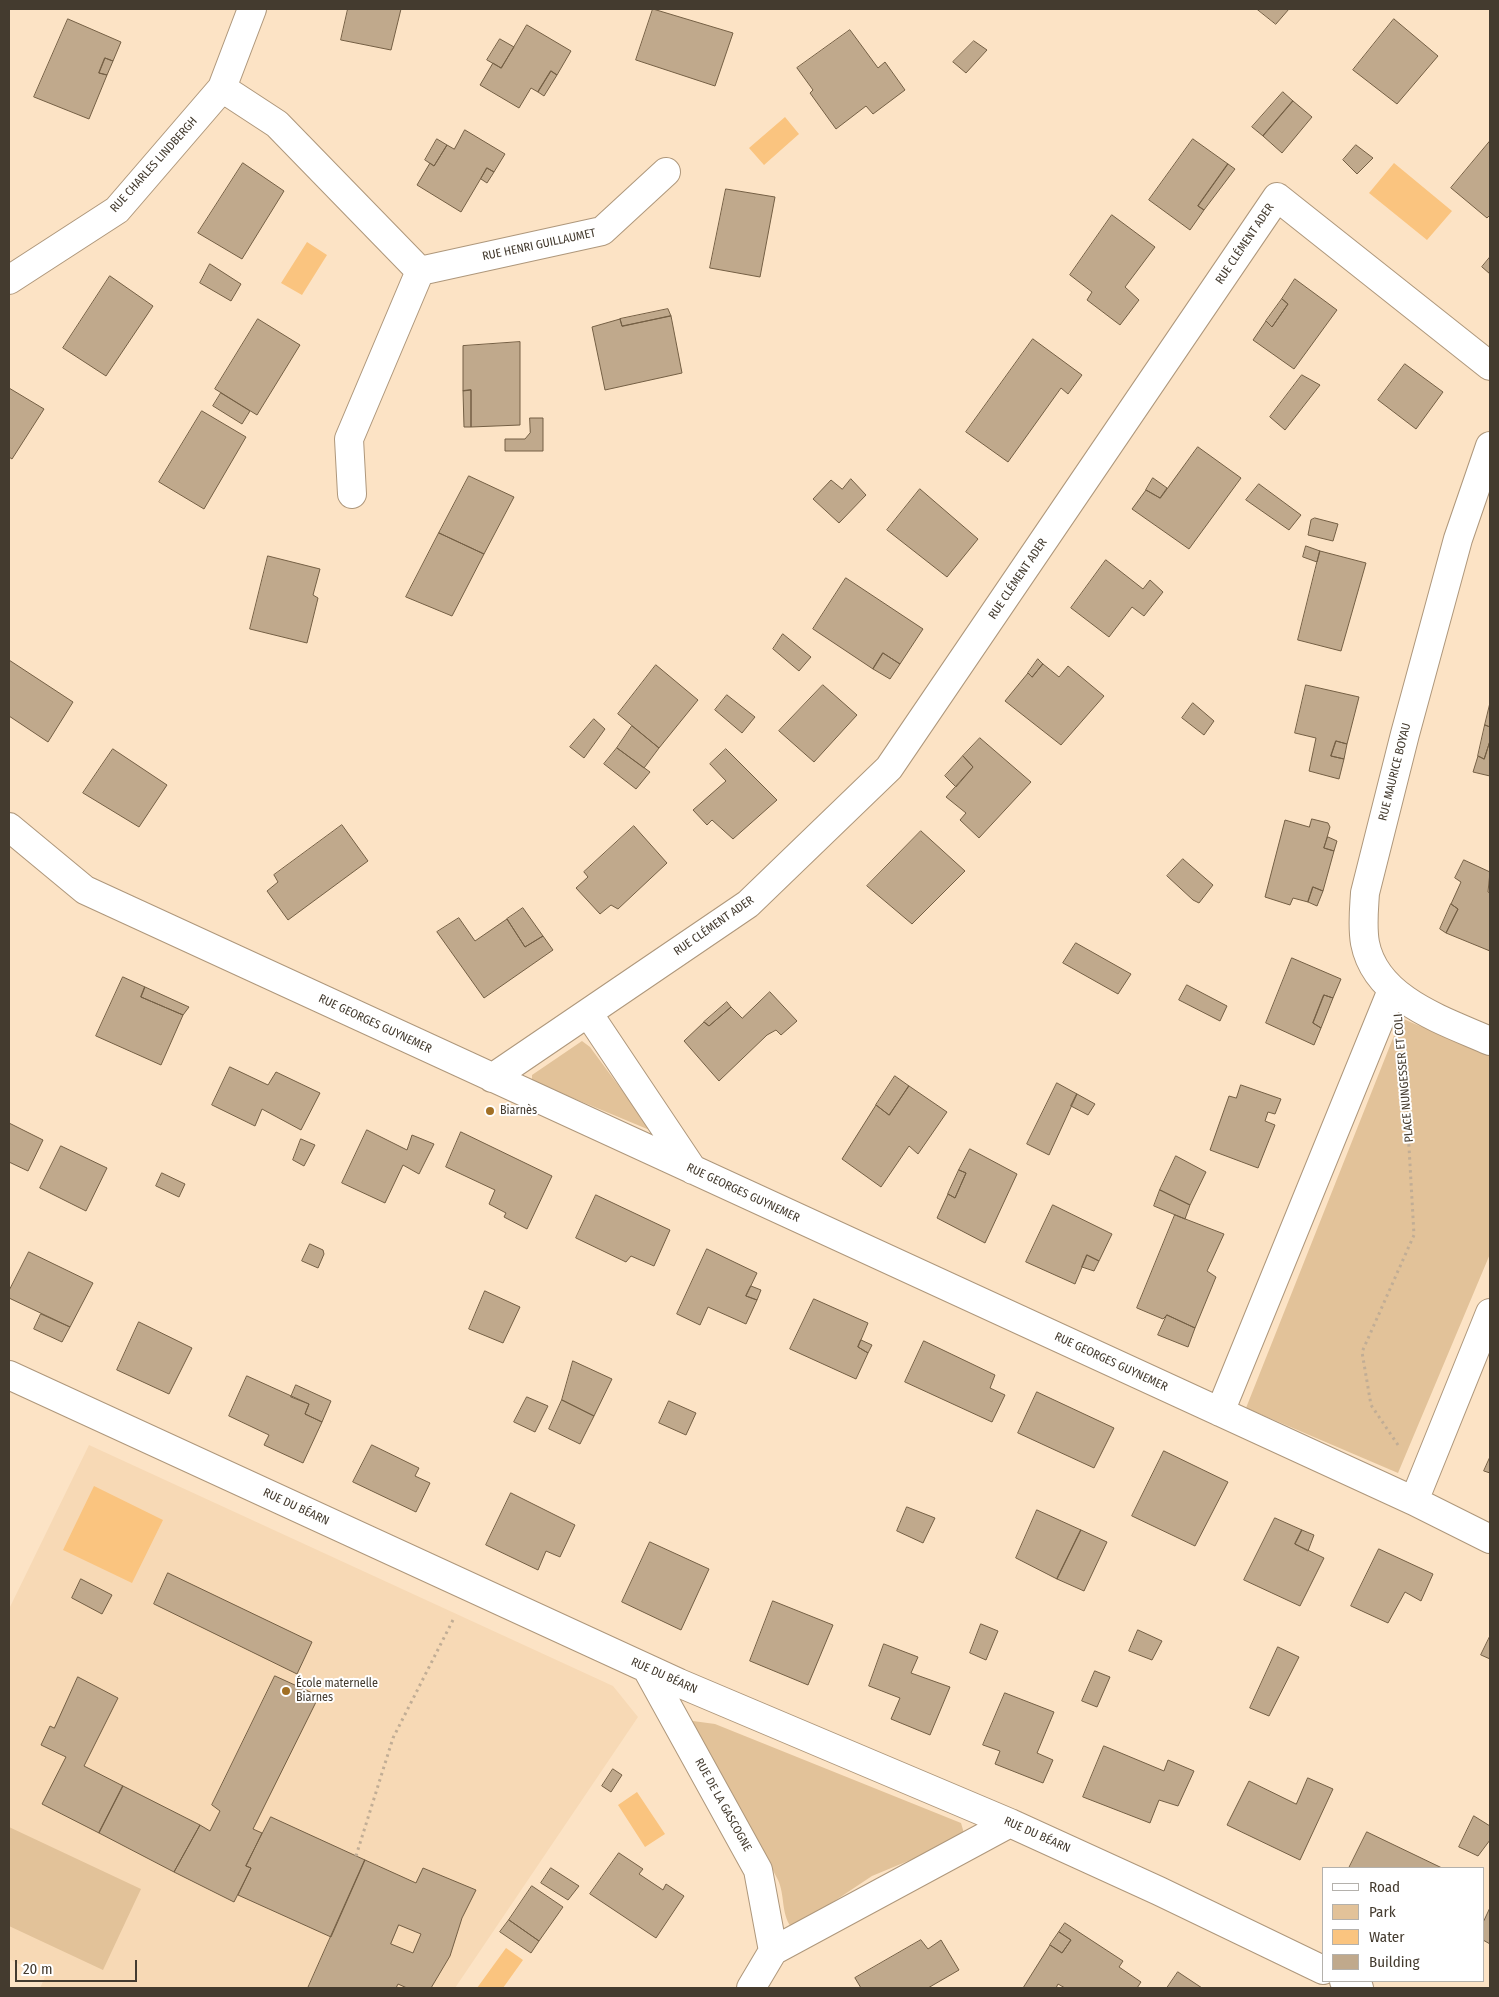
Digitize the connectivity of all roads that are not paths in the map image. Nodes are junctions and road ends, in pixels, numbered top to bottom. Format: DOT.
graph roads {
  1 [pos="252,9"];
  2 [pos="222,88"];
  3 [pos="666,172"];
  4 [pos="420,271"];
  5 [pos="9,280"];
  6 [pos="1490,366"];
  7 [pos="1490,446"];
  8 [pos="352,494"];
  9 [pos="9,827"];
  10 [pos="1392,990"];
  11 [pos="588,1013"];
  12 [pos="1490,1041"];
  13 [pos="492,1078"];
  14 [pos="693,1170"];
  15 [pos="1490,1313"];
  16 [pos="9,1374"];
  17 [pos="1220,1412"];
  18 [pos="1414,1501"];
  19 [pos="1490,1539"];
  20 [pos="647,1669"];
  21 [pos="1010,1823"];
  22 [pos="774,1951"];
  23 [pos="1322,1970"];
  24 [pos="1346,1982"];
  25 [pos="751,1988"];
  26 [pos="1359,1988"];
  1 -- 2 [label="street, RUE CHARLES LINDBERGH"];
  2 -- 4 [label="street"];
  2 -- 5 [label="street, RUE CHARLES LINDBERGH"];
  3 -- 4 [label="street, RUE HENRI GUILLAUMET"];
  4 -- 8 [label="street"];
  6 -- 11 [label="street, RUE CLÉMENT ADER"];
  7 -- 10 [label="street, RUE MAURICE BOYAU"];
  9 -- 13 [label="street, RUE GEORGES GUYNEMER"];
  10 -- 12 [label="street, RUE MAURICE BOYAU"];
  10 -- 17 [label="street, PLACE NUNGESSER ET COLI"];
  11 -- 13 [label="street, RUE CLÉMENT ADER"];
  11 -- 14 [label="street"];
  13 -- 14 [label="street, RUE GEORGES GUYNEMER"];
  14 -- 17 [label="street, RUE GEORGES GUYNEMER"];
  15 -- 18 [label="street"];
  16 -- 20 [label="street, RUE DU BÉARN"];
  17 -- 18 [label="street, RUE GEORGES GUYNEMER"];
  18 -- 19 [label="street, RUE GEORGES GUYNEMER"];
  20 -- 21 [label="street, RUE DU BÉARN"];
  20 -- 22 [label="street, RUE DE LA GASCOGNE"];
  21 -- 22 [label="street"];
  21 -- 23 [label="street, RUE DU BÉARN"];
  22 -- 25 [label="street"];
  24 -- 26 [label="street"];
}
